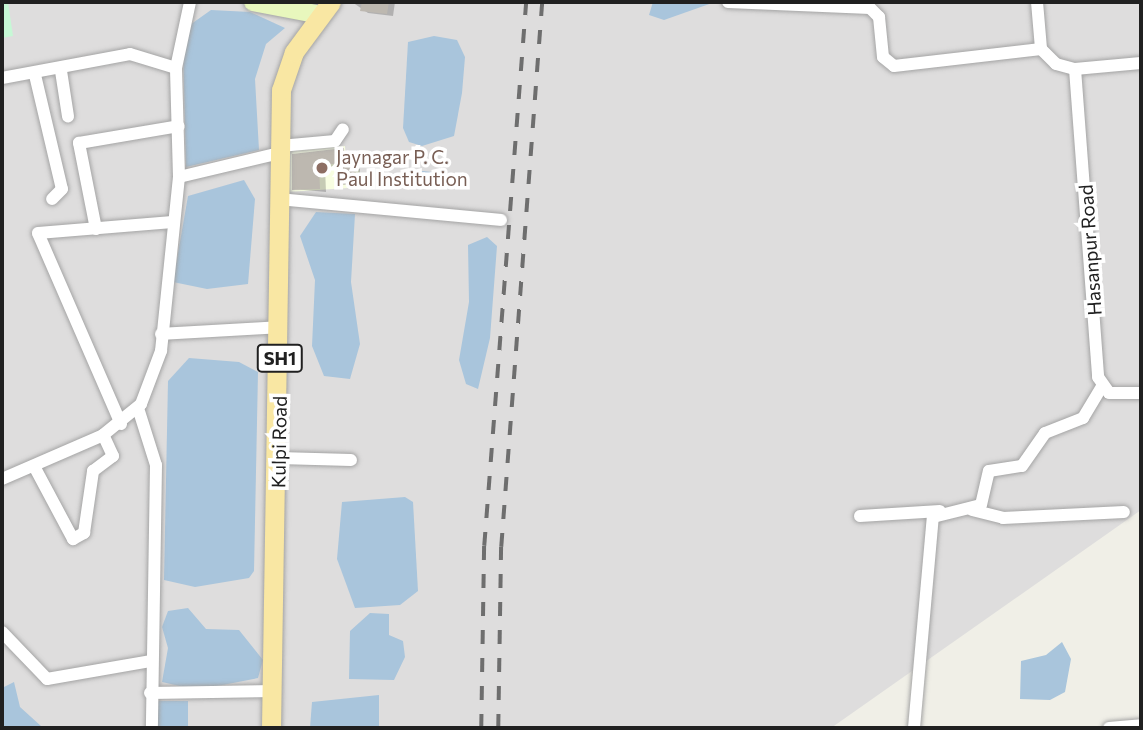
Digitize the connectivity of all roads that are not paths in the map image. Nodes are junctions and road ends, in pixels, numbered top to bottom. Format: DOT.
graph roads {
  1 [pos="190,2"];
  2 [pos="253,2"];
  3 [pos="728,2"];
  4 [pos="1037,2"];
  5 [pos="326,9"];
  6 [pos="1041,49"];
  7 [pos="1141,62"];
  8 [pos="176,68"];
  9 [pos="1075,69"];
  10 [pos="61,71"];
  11 [pos="34,75"];
  12 [pos="2,78"];
  13 [pos="68,116"];
  14 [pos="179,127"];
  15 [pos="343,129"];
  16 [pos="280,150"];
  17 [pos="179,177"];
  18 [pos="52,199"];
  19 [pos="279,199"];
  20 [pos="501,220"];
  21 [pos="173,222"];
  22 [pos="96,229"];
  23 [pos="281,327"];
  24 [pos="161,334"];
  25 [pos="1101,388"];
  26 [pos="1141,393"];
  27 [pos="138,408"];
  28 [pos="121,424"];
  29 [pos="103,435"];
  30 [pos="279,458"];
  31 [pos="351,460"];
  32 [pos="34,466"];
  33 [pos="2,479"];
  34 [pos="972,510"];
  35 [pos="940,511"];
  36 [pos="1124,512"];
  37 [pos="860,516"];
  38 [pos="2,632"];
  39 [pos="151,661"];
  40 [pos="274,691"];
  41 [pos="150,693"];
  42 [pos="1141,725"];
  43 [pos="152,728"];
  44 [pos="271,728"];
  45 [pos="914,728"];
  46 [pos="1109,728"];
  1 -- 8 [label="street"];
  2 -- 5 [label="main road"];
  3 -- 6 [label="street"];
  4 -- 6 [label="street"];
  5 -- 16 [label="main road, Kulpi Road / SH1"];
  6 -- 9 [label="street"];
  7 -- 9 [label="street"];
  8 -- 10 [label="street"];
  8 -- 14 [label="street"];
  9 -- 25 [label="street, Hasanpur Road"];
  10 -- 11 [label="street"];
  10 -- 13 [label="street"];
  11 -- 12 [label="street"];
  11 -- 18 [label="street"];
  14 -- 17 [label="street"];
  14 -- 22 [label="street"];
  15 -- 16 [label="street"];
  16 -- 17 [label="street"];
  16 -- 19 [label="main road, Kulpi Road / SH1"];
  17 -- 21 [label="street"];
  19 -- 20 [label="street"];
  19 -- 23 [label="main road, Kulpi Road / SH1"];
  21 -- 22 [label="street"];
  21 -- 24 [label="street"];
  22 -- 28 [label="street"];
  23 -- 24 [label="street"];
  23 -- 30 [label="main road, Kulpi Road / SH1"];
  24 -- 27 [label="street"];
  25 -- 26 [label="street"];
  25 -- 34 [label="street"];
  27 -- 28 [label="street"];
  27 -- 39 [label="street"];
  28 -- 29 [label="street"];
  29 -- 32 [label="street"];
  29 -- 32 [label="street"];
  30 -- 31 [label="street"];
  30 -- 40 [label="main road, Kulpi Road / SH1"];
  32 -- 33 [label="street"];
  34 -- 35 [label="street"];
  34 -- 36 [label="street"];
  35 -- 37 [label="street"];
  35 -- 45 [label="street"];
  38 -- 39 [label="street"];
  39 -- 41 [label="street"];
  40 -- 41 [label="street"];
  40 -- 44 [label="main road, Kulpi Road / SH1"];
  41 -- 43 [label="street"];
  42 -- 46 [label="street"];
}
